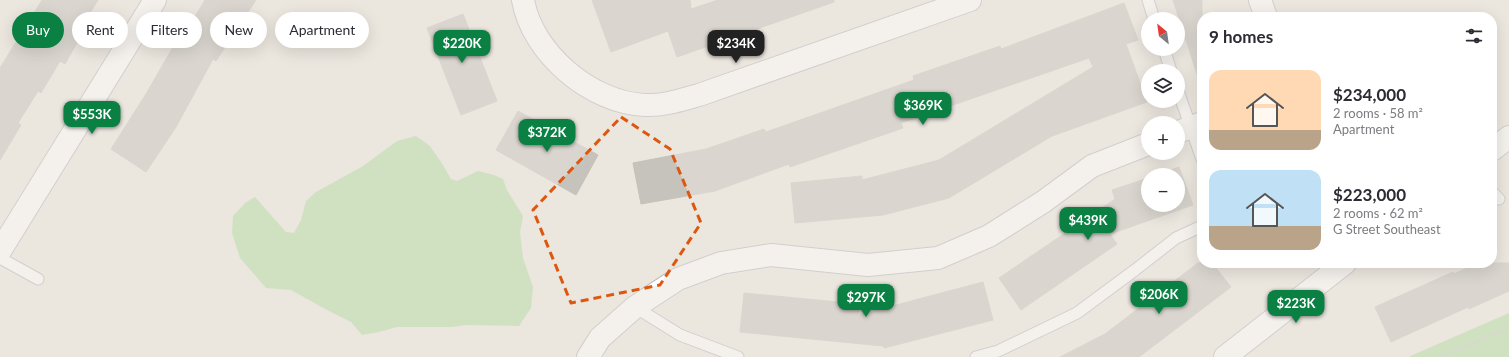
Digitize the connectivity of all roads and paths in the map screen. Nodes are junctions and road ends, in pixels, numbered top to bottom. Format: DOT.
graph roads {
  1 [pos="155,0"];
  2 [pos="523,0"];
  3 [pos="970,0"];
  4 [pos="1148,0"];
  5 [pos="1260,0"];
  6 [pos="1152,12"];
  7 [pos="1264,12"];
  8 [pos="1184,108"];
  9 [pos="1190,128"];
  10 [pos="1509,137"];
  11 [pos="1497,146"];
  12 [pos="1141,147"];
  13 [pos="1197,147"];
  14 [pos="1197,228"];
  15 [pos="0,251"];
  16 [pos="0,258"];
  17 [pos="1340,268"];
  18 [pos="38,279"];
  19 [pos="635,308"];
  20 [pos="1509,328"];
  21 [pos="588,357"];
  22 [pos="738,357"];
  23 [pos="976,357"];
  24 [pos="1225,357"];
  25 [pos="1440,357"];
  1 -- 15 [label="street"];
  2 -- 3 [label="street"];
  4 -- 6 [label="lane"];
  5 -- 7 [label="street"];
  8 -- 9 [label="lane"];
  9 -- 13 [label="lane"];
  10 -- 11 [label="street"];
  12 -- 19 [label="street"];
  14 -- 23 [label="lane"];
  16 -- 18 [label="lane"];
  17 -- 24 [label="street"];
  19 -- 21 [label="street"];
  19 -- 22 [label="lane"];
  20 -- 25 [label="path"];
}
